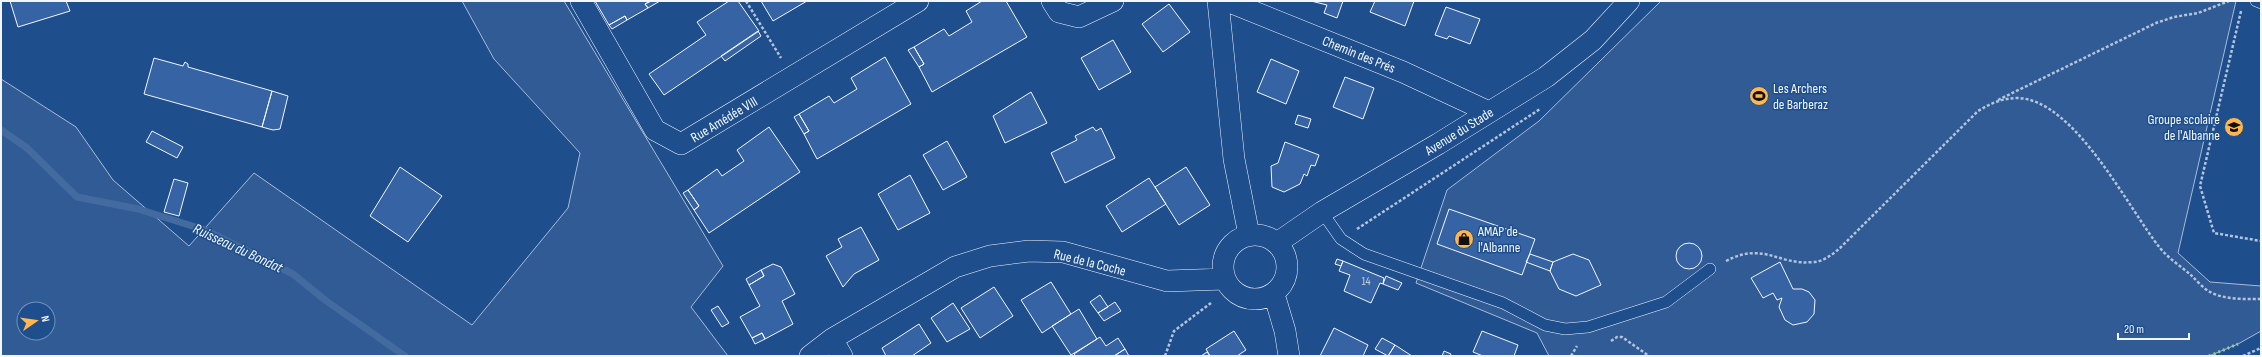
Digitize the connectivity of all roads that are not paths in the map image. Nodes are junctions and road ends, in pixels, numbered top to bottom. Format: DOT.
graph roads {
  1 [pos="581,1"];
  2 [pos="918,1"];
  3 [pos="1052,1"];
  4 [pos="1113,1"];
  5 [pos="1218,1"];
  6 [pos="1227,1"];
  7 [pos="1629,1"];
  8 [pos="2256,1"];
  9 [pos="2261,4"];
  10 [pos="1489,112"];
  11 [pos="1322,212"];
  12 [pos="1249,235"];
  13 [pos="1277,243"];
  14 [pos="1710,269"];
  15 [pos="1216,280"];
  16 [pos="1274,294"];
  17 [pos="837,348"];
  18 [pos="810,356"];
  19 [pos="1289,356"];
  1 -- 2 [label="street, Rue Amédée VIII"];
  3 -- 4 [label="street"];
  5 -- 12 [label="street"];
  6 -- 10 [label="street, Chemin des Prés"];
  7 -- 10 [label="street, Avenue du Stade"];
  8 -- 9 [label="lane"];
  10 -- 11 [label="street, Avenue du Stade"];
  11 -- 13 [label="street, Avenue du Stade"];
  11 -- 14 [label="lane"];
  12 -- 13 [label="street"];
  12 -- 15 [label="street"];
  13 -- 16 [label="street"];
  15 -- 16 [label="street"];
  15 -- 17 [label="street, Rue de la Coche"];
  16 -- 19 [label="street"];
  17 -- 18 [label="street, Rue de la Coche"];
}
